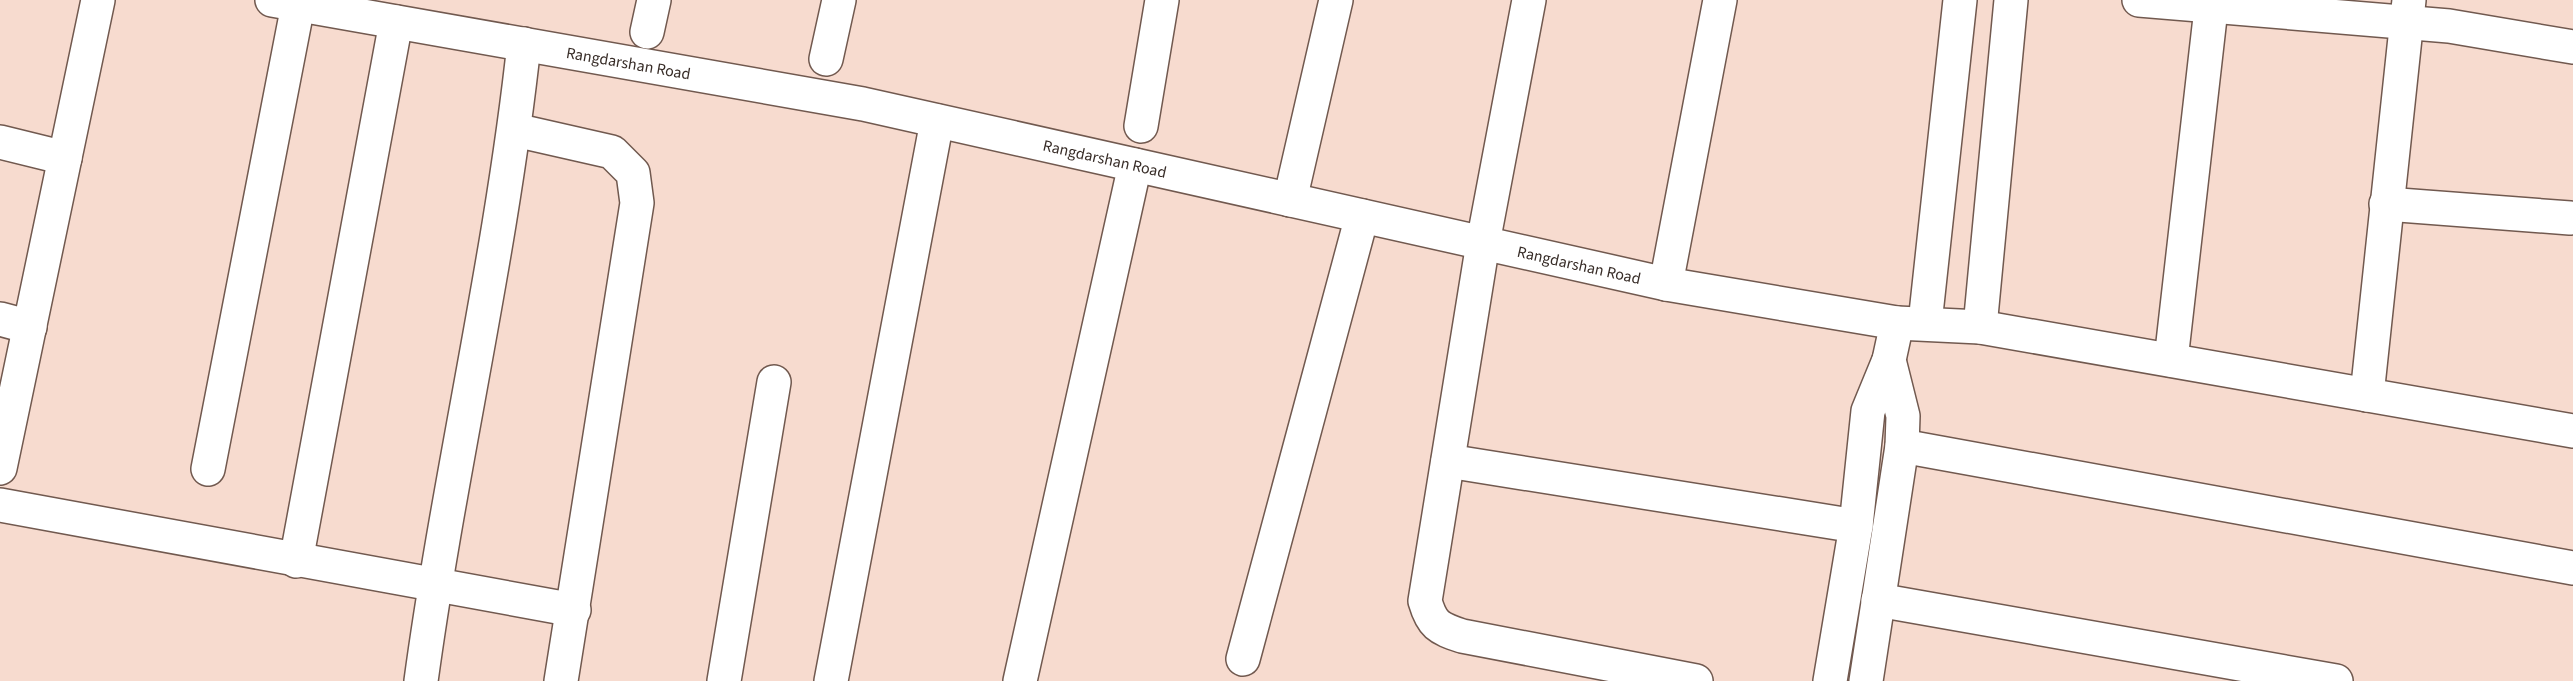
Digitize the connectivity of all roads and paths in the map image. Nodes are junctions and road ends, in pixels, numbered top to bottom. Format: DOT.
graph roads {
  1 [pos="98,0"];
  2 [pos="654,0"];
  3 [pos="839,0"];
  4 [pos="1162,0"];
  5 [pos="1336,0"];
  6 [pos="1529,0"];
  7 [pos="1720,0"];
  8 [pos="1960,0"];
  9 [pos="2011,0"];
  10 [pos="2139,0"];
  11 [pos="285,2"];
  12 [pos="2212,3"];
  13 [pos="2408,11"];
  14 [pos="396,22"];
  15 [pos="647,32"];
  16 [pos="524,44"];
  17 [pos="2573,47"];
  18 [pos="826,60"];
  19 [pos="937,121"];
  20 [pos="1141,126"];
  21 [pos="514,130"];
  22 [pos="0,142"];
  23 [pos="65,158"];
  24 [pos="1135,165"];
  25 [pos="1290,200"];
  26 [pos="2386,204"];
  27 [pos="1362,216"];
  28 [pos="2570,218"];
  29 [pos="1483,243"];
  30 [pos="1666,284"];
  31 [pos="15,323"];
  32 [pos="1911,323"];
  33 [pos="1980,327"];
  34 [pos="1889,360"];
  35 [pos="2171,360"];
  36 [pos="774,382"];
  37 [pos="2367,394"];
  38 [pos="2573,431"];
  39 [pos="1902,446"];
  40 [pos="1448,461"];
  41 [pos="0,468"];
  42 [pos="208,468"];
  43 [pos="0,505"];
  44 [pos="1856,526"];
  45 [pos="296,561"];
  46 [pos="2573,568"];
  47 [pos="434,585"];
  48 [pos="1878,600"];
  49 [pos="574,610"];
  50 [pos="1243,659"];
  51 [pos="422,681"];
  52 [pos="561,681"];
  53 [pos="724,681"];
  54 [pos="831,681"];
  55 [pos="1020,681"];
  56 [pos="1696,681"];
  57 [pos="1830,681"];
  58 [pos="1866,681"];
  59 [pos="2336,681"];
  1 -- 23 [label="street"];
  2 -- 15 [label="street"];
  3 -- 18 [label="street"];
  4 -- 20 [label="street"];
  5 -- 25 [label="street"];
  6 -- 29 [label="street"];
  7 -- 30 [label="street"];
  8 -- 32 [label="street"];
  9 -- 33 [label="street"];
  10 -- 12 [label="street"];
  11 -- 14 [label="street, Rangdarshan Road"];
  11 -- 42 [label="street"];
  12 -- 13 [label="street"];
  12 -- 35 [label="street"];
  13 -- 17 [label="street"];
  13 -- 26 [label="street"];
  14 -- 16 [label="street, Rangdarshan Road"];
  14 -- 45 [label="street"];
  16 -- 19 [label="street, Rangdarshan Road"];
  16 -- 21 [label="street"];
  19 -- 24 [label="street, Rangdarshan Road"];
  19 -- 54 [label="street"];
  21 -- 47 [label="street"];
  21 -- 49 [label="street"];
  22 -- 23 [label="street"];
  23 -- 31 [label="street"];
  24 -- 25 [label="street, Rangdarshan Road"];
  24 -- 55 [label="street"];
  25 -- 27 [label="street, Rangdarshan Road"];
  26 -- 28 [label="street"];
  26 -- 37 [label="street"];
  27 -- 29 [label="street, Rangdarshan Road"];
  27 -- 50 [label="street"];
  29 -- 30 [label="street, Rangdarshan Road"];
  29 -- 40 [label="street"];
  30 -- 32 [label="street, Rangdarshan Road"];
  31 -- 41 [label="street"];
  32 -- 33 [label="street, Rangdarshan Road"];
  32 -- 34 [label="street"];
  33 -- 35 [label="street, Rangdarshan Road"];
  34 -- 39 [label="street"];
  34 -- 44 [label="street"];
  35 -- 37 [label="street, Rangdarshan Road"];
  36 -- 53 [label="street"];
  37 -- 38 [label="street, Rangdarshan Road"];
  39 -- 46 [label="street"];
  39 -- 48 [label="street"];
  40 -- 44 [label="street"];
  40 -- 56 [label="street"];
  43 -- 45 [label="street"];
  44 -- 57 [label="street"];
  45 -- 47 [label="street"];
  47 -- 49 [label="street"];
  47 -- 51 [label="street"];
  48 -- 58 [label="street"];
  48 -- 59 [label="street"];
  49 -- 52 [label="street"];
}
